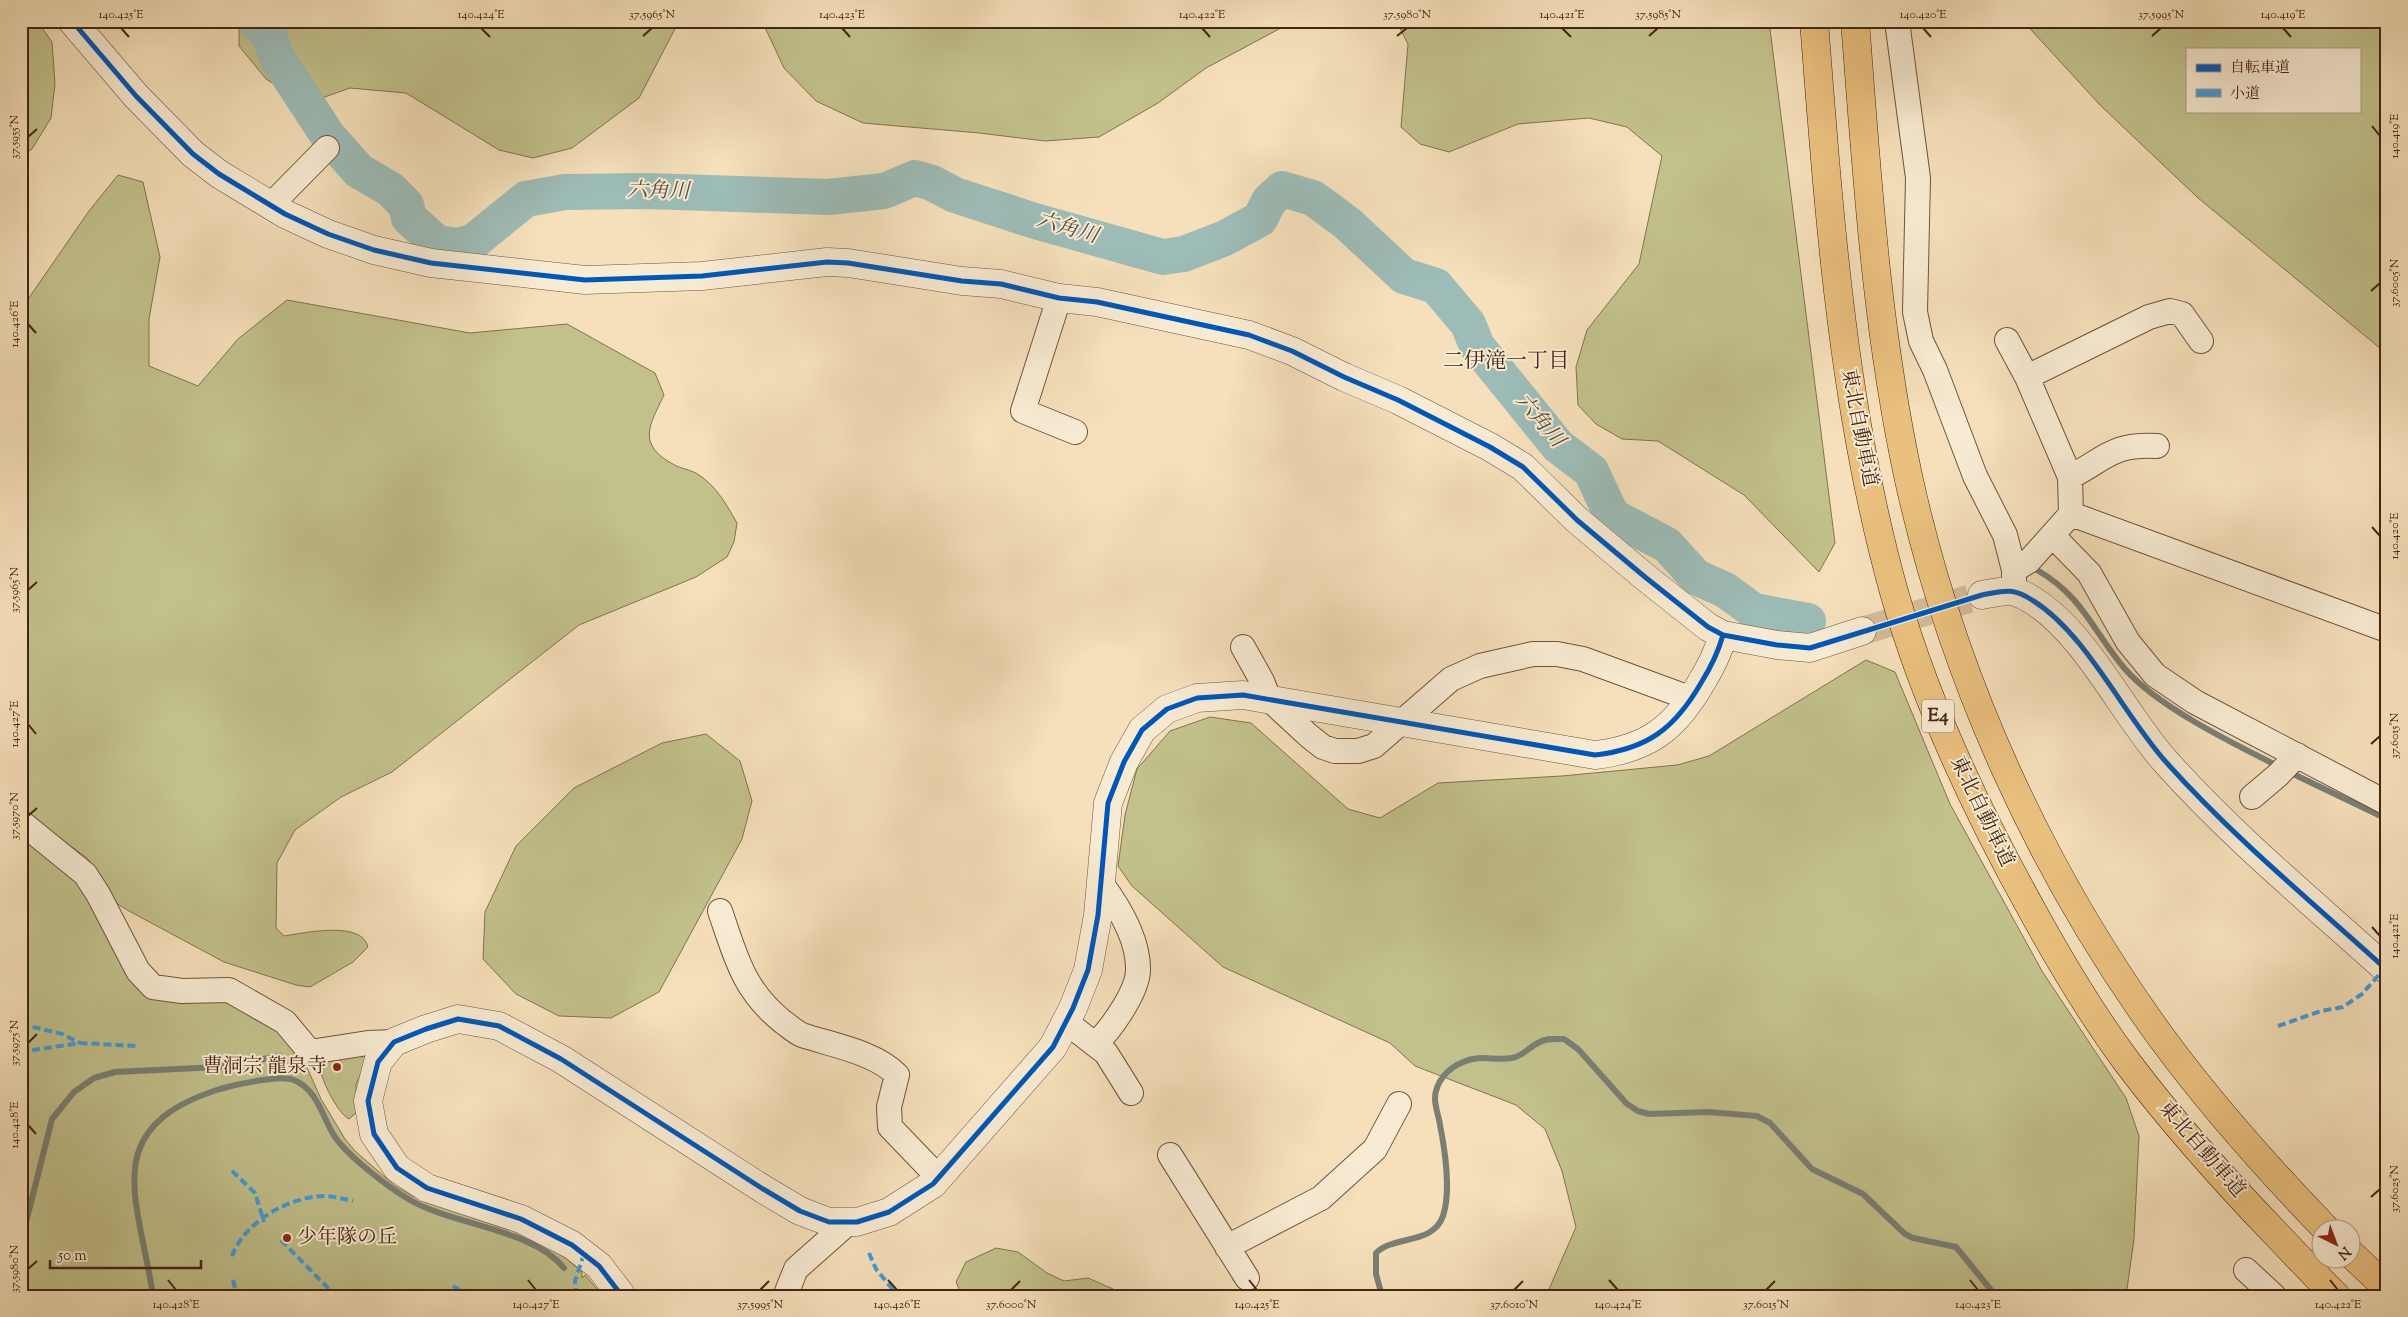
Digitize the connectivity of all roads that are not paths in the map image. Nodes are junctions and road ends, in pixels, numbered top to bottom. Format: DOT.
graph roads {
  1 [pos="72,21"];
  2 [pos="1814,21"];
  3 [pos="1855,21"];
  4 [pos="1897,21"];
  5 [pos="327,148"];
  6 [pos="271,206"];
  7 [pos="1059,298"];
  8 [pos="2007,340"];
  9 [pos="2201,341"];
  10 [pos="2027,377"];
  11 [pos="1075,432"];
  12 [pos="2157,446"];
  13 [pos="2070,477"];
  14 [pos="2071,514"];
  15 [pos="2053,536"];
  16 [pos="2012,580"];
  17 [pos="1982,595"];
  18 [pos="2387,630"];
  19 [pos="1862,631"];
  20 [pos="1723,635"];
  21 [pos="1244,647"];
  22 [pos="1269,699"];
  23 [pos="1692,700"];
  24 [pos="1401,722"];
  25 [pos="2287,765"];
  26 [pos="2252,797"];
  27 [pos="2387,803"];
  28 [pos="21,822"];
  29 [pos="1101,883"];
  30 [pos="720,911"];
  31 [pos="2387,970"];
  32 [pos="1066,1022"];
  33 [pos="394,1042"];
  34 [pos="1095,1044"];
  35 [pos="1131,1093"];
  36 [pos="1399,1104"];
  37 [pos="1170,1155"];
  38 [pos="939,1178"];
  39 [pos="2317,1220"];
  40 [pos="849,1222"];
  41 [pos="1227,1247"];
  42 [pos="2360,1262"];
  43 [pos="2246,1270"];
  44 [pos="1247,1278"];
  45 [pos="2387,1288"];
  46 [pos="622,1296"];
  47 [pos="787,1296"];
  48 [pos="2274,1296"];
  49 [pos="2336,1296"];
  1 -- 6 [label="street"];
  2 -- 49 [label="highway, 東北自動車道 / E4"];
  3 -- 39 [label="highway, 東北自動車道 / E4"];
  4 -- 16 [label="street"];
  5 -- 6 [label="street"];
  6 -- 7 [label="street"];
  7 -- 11 [label="street"];
  7 -- 20 [label="street"];
  8 -- 10 [label="street"];
  9 -- 10 [label="street"];
  10 -- 13 [label="street"];
  12 -- 13 [label="street"];
  13 -- 14 [label="street"];
  14 -- 15 [label="street"];
  14 -- 18 [label="street"];
  15 -- 16 [label="street"];
  15 -- 25 [label="street"];
  16 -- 17 [label="street"];
  16 -- 31 [label="street"];
  19 -- 20 [label="street"];
  20 -- 23 [label="street"];
  21 -- 22 [label="street"];
  22 -- 24 [label="street"];
  22 -- 24 [label="street"];
  22 -- 29 [label="street"];
  23 -- 24 [label="street"];
  23 -- 24 [label="street"];
  25 -- 26 [label="street"];
  25 -- 27 [label="street"];
  28 -- 33 [label="street"];
  29 -- 32 [label="street"];
  29 -- 34 [label="street"];
  30 -- 38 [label="street"];
  32 -- 34 [label="street"];
  32 -- 38 [label="street"];
  33 -- 40 [label="street"];
  33 -- 46 [label="street"];
  34 -- 35 [label="street"];
  36 -- 41 [label="street"];
  37 -- 41 [label="street"];
  38 -- 40 [label="street"];
  40 -- 47 [label="street"];
  41 -- 44 [label="street"];
  42 -- 45 [label="highway"];
  43 -- 48 [label="street"];
}
